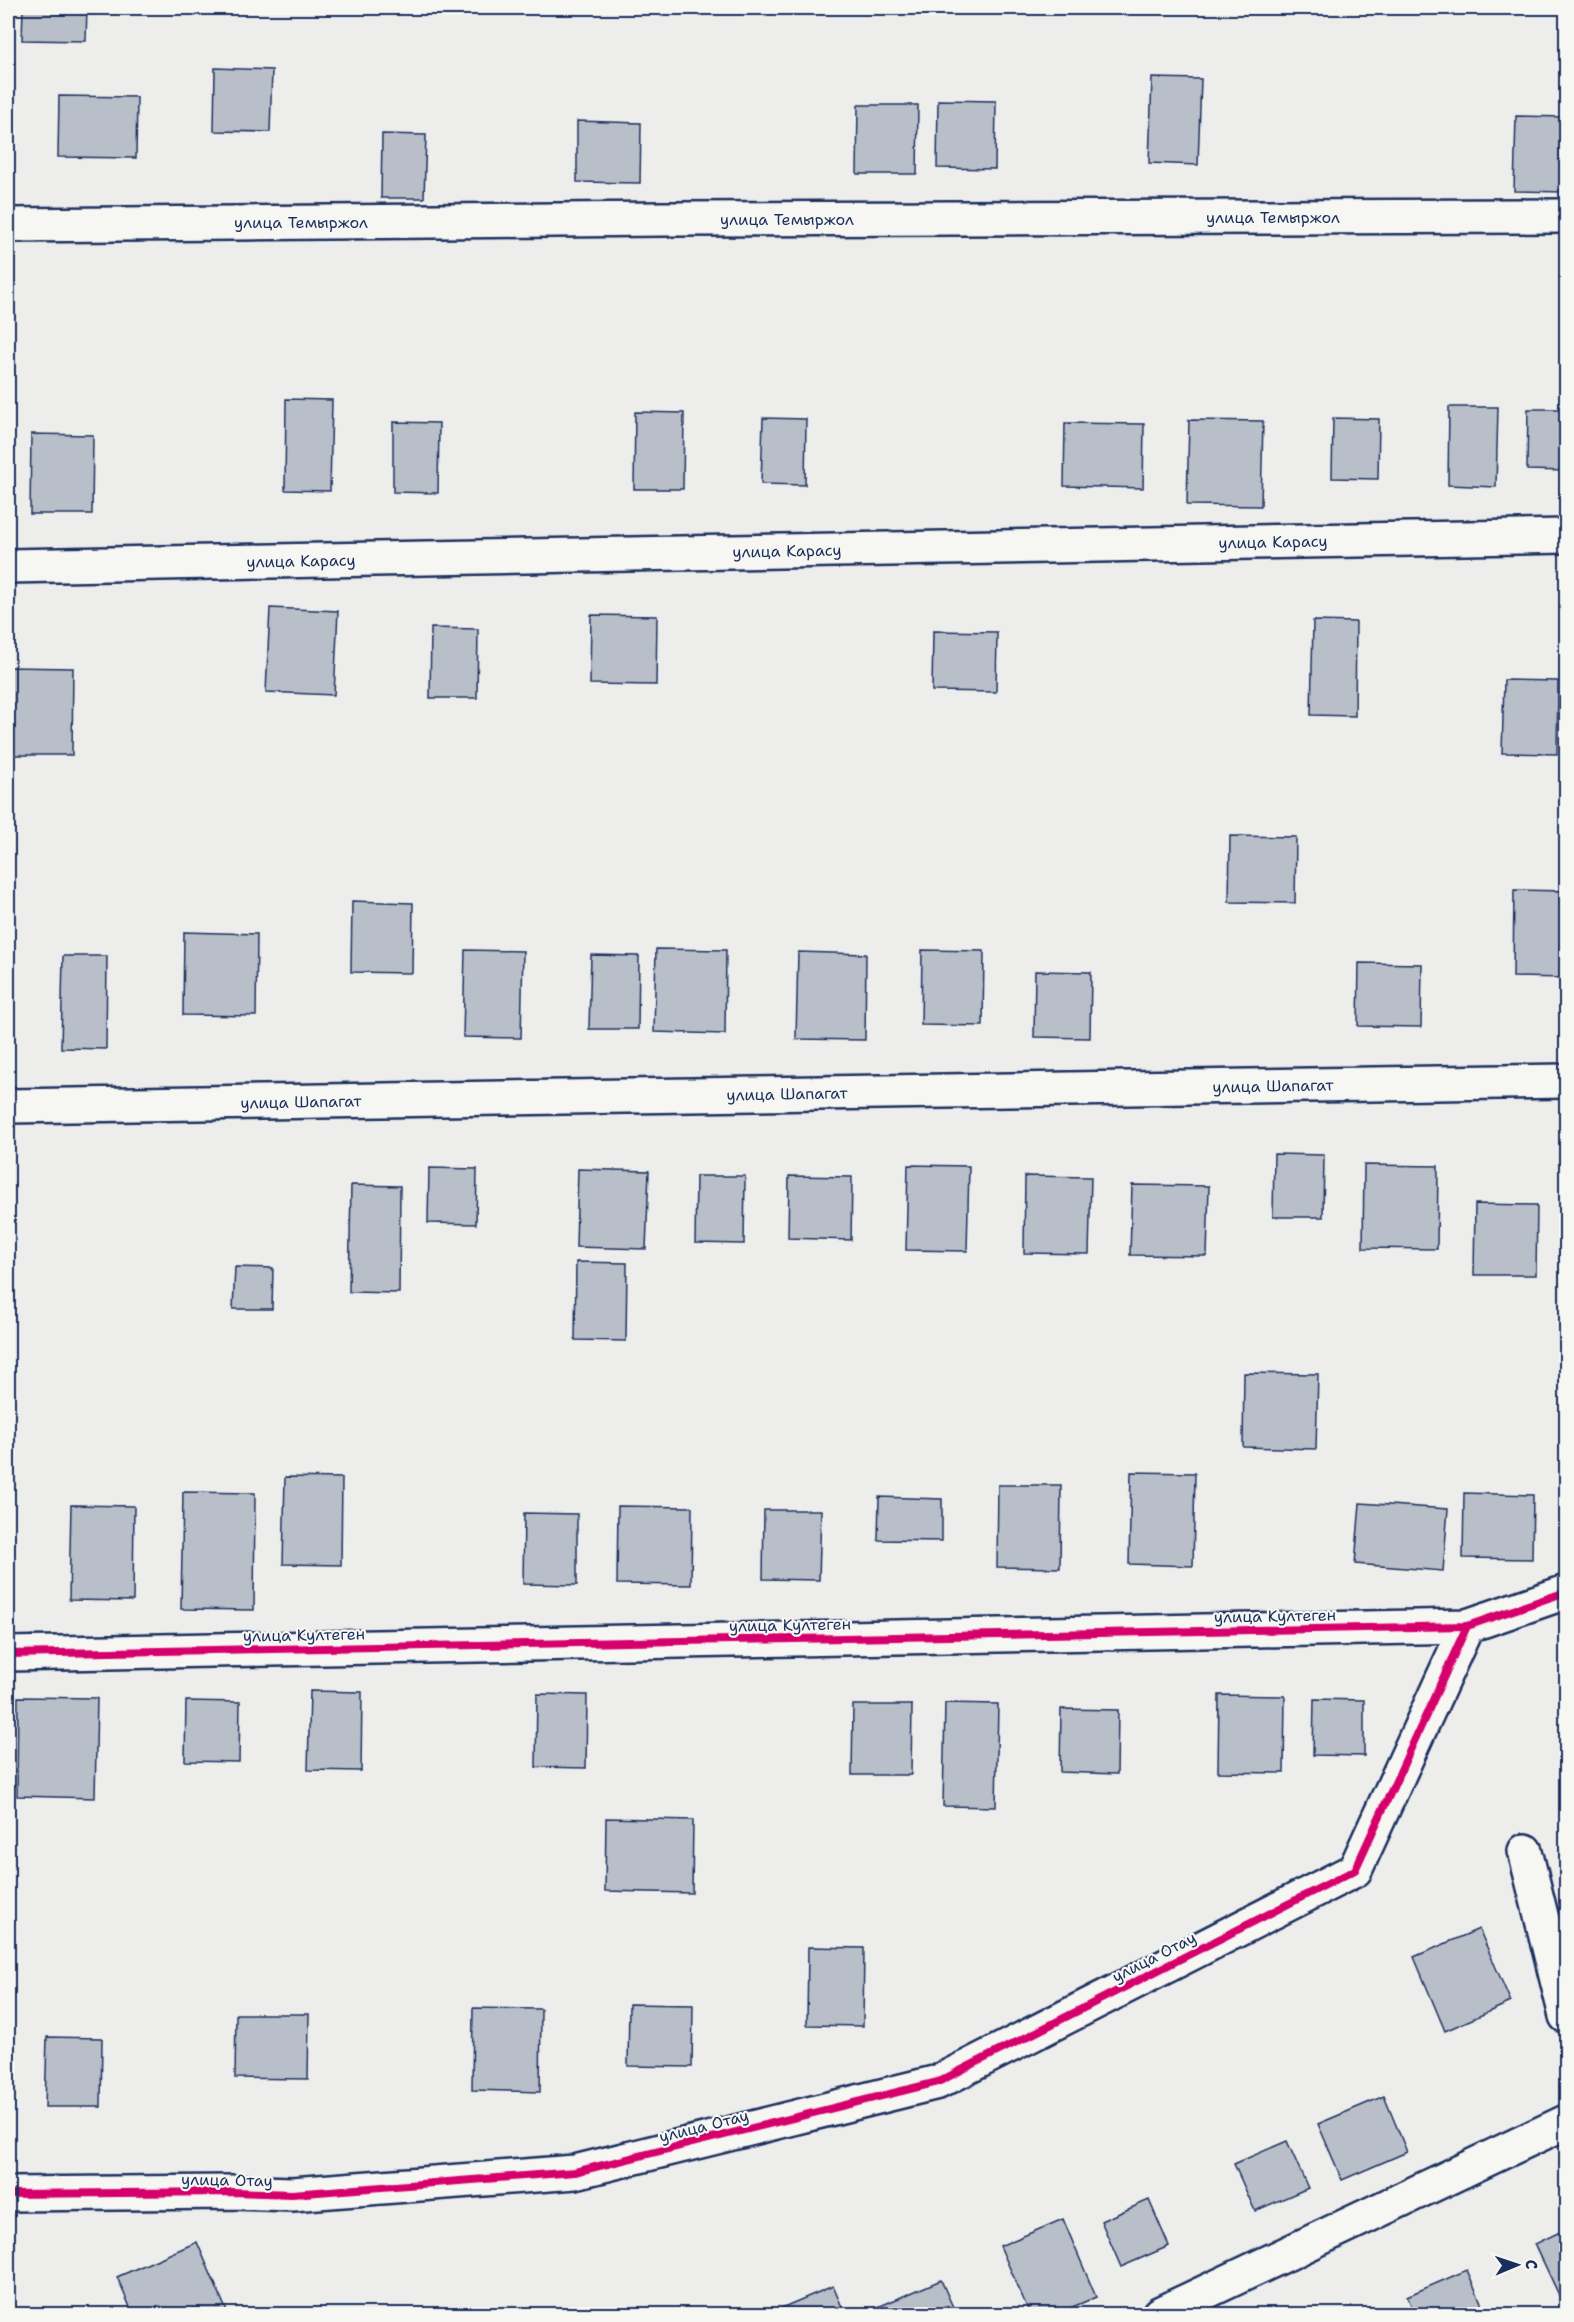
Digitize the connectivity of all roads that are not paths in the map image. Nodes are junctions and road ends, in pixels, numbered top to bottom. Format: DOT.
graph roads {
  1 [pos="1566,216"];
  2 [pos="8,225"];
  3 [pos="1566,536"];
  4 [pos="8,566"];
  5 [pos="1566,1081"];
  6 [pos="8,1106"];
  7 [pos="1566,1592"];
  8 [pos="1467,1626"];
  9 [pos="8,1654"];
  10 [pos="1524,1851"];
  11 [pos="1566,2016"];
  12 [pos="1566,2122"];
  13 [pos="8,2194"];
  14 [pos="1159,2314"];
  1 -- 2 [label="street, улица Темыржол"];
  3 -- 4 [label="street, улица Карасу"];
  5 -- 6 [label="street, улица Шапагат"];
  7 -- 8 [label="street, улица Култеген"];
  8 -- 9 [label="street, улица Култеген"];
  8 -- 13 [label="street, улица Отау"];
  10 -- 11 [label="street"];
  12 -- 14 [label="street"];
}
